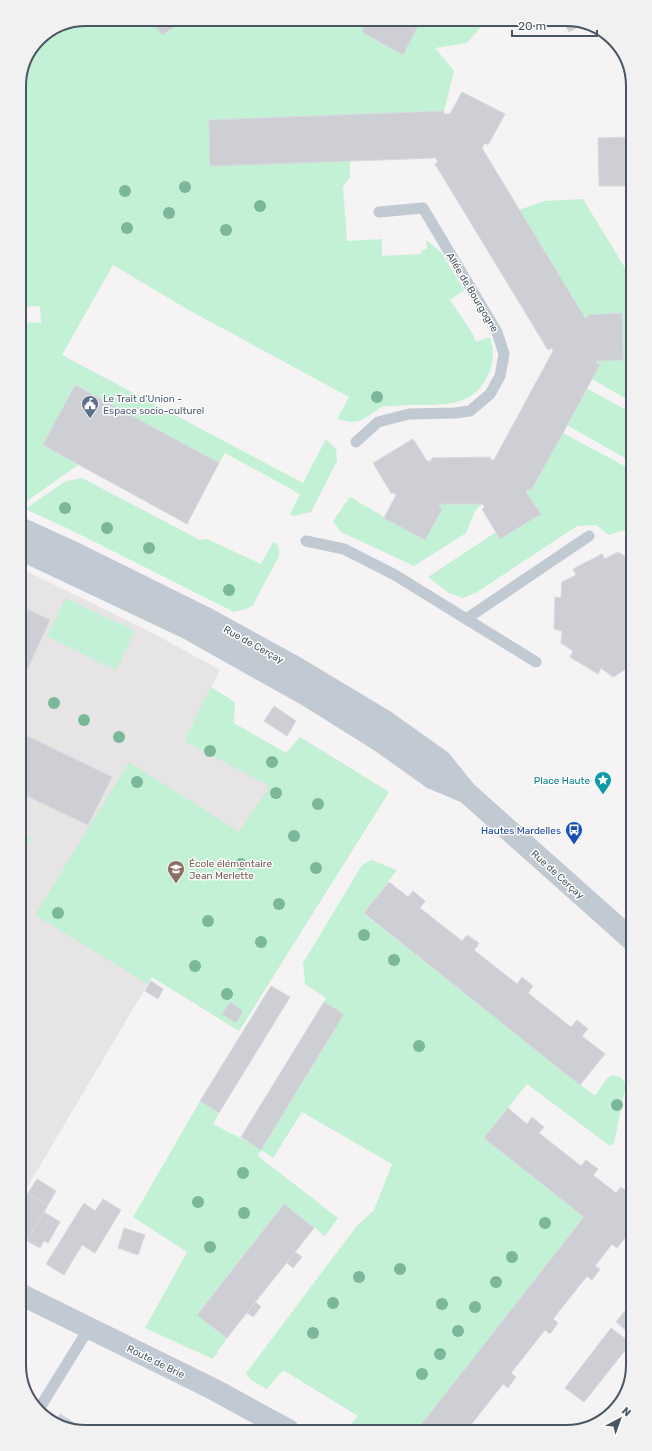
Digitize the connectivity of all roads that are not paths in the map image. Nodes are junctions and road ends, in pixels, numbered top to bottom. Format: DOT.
graph roads {
  1 [pos="379,212"];
  2 [pos="356,442"];
  3 [pos="26,531"];
  4 [pos="589,536"];
  5 [pos="306,541"];
  6 [pos="26,552"];
  7 [pos="466,619"];
  8 [pos="536,662"];
  9 [pos="466,792"];
  10 [pos="626,935"];
  11 [pos="26,1297"];
  12 [pos="89,1328"];
  13 [pos="41,1405"];
  14 [pos="279,1425"];
  1 -- 2 [label="lane, Allée de Bourgogne"];
  3 -- 9 [label="street, Rue de Cerçay"];
  4 -- 7 [label="lane"];
  5 -- 7 [label="lane"];
  6 -- 9 [label="street, Rue de Cerçay"];
  7 -- 8 [label="lane"];
  9 -- 10 [label="street, Rue de Cerçay"];
  11 -- 12 [label="street, Route de Brie"];
  12 -- 13 [label="lane"];
  12 -- 14 [label="street, Route de Brie"];
}
